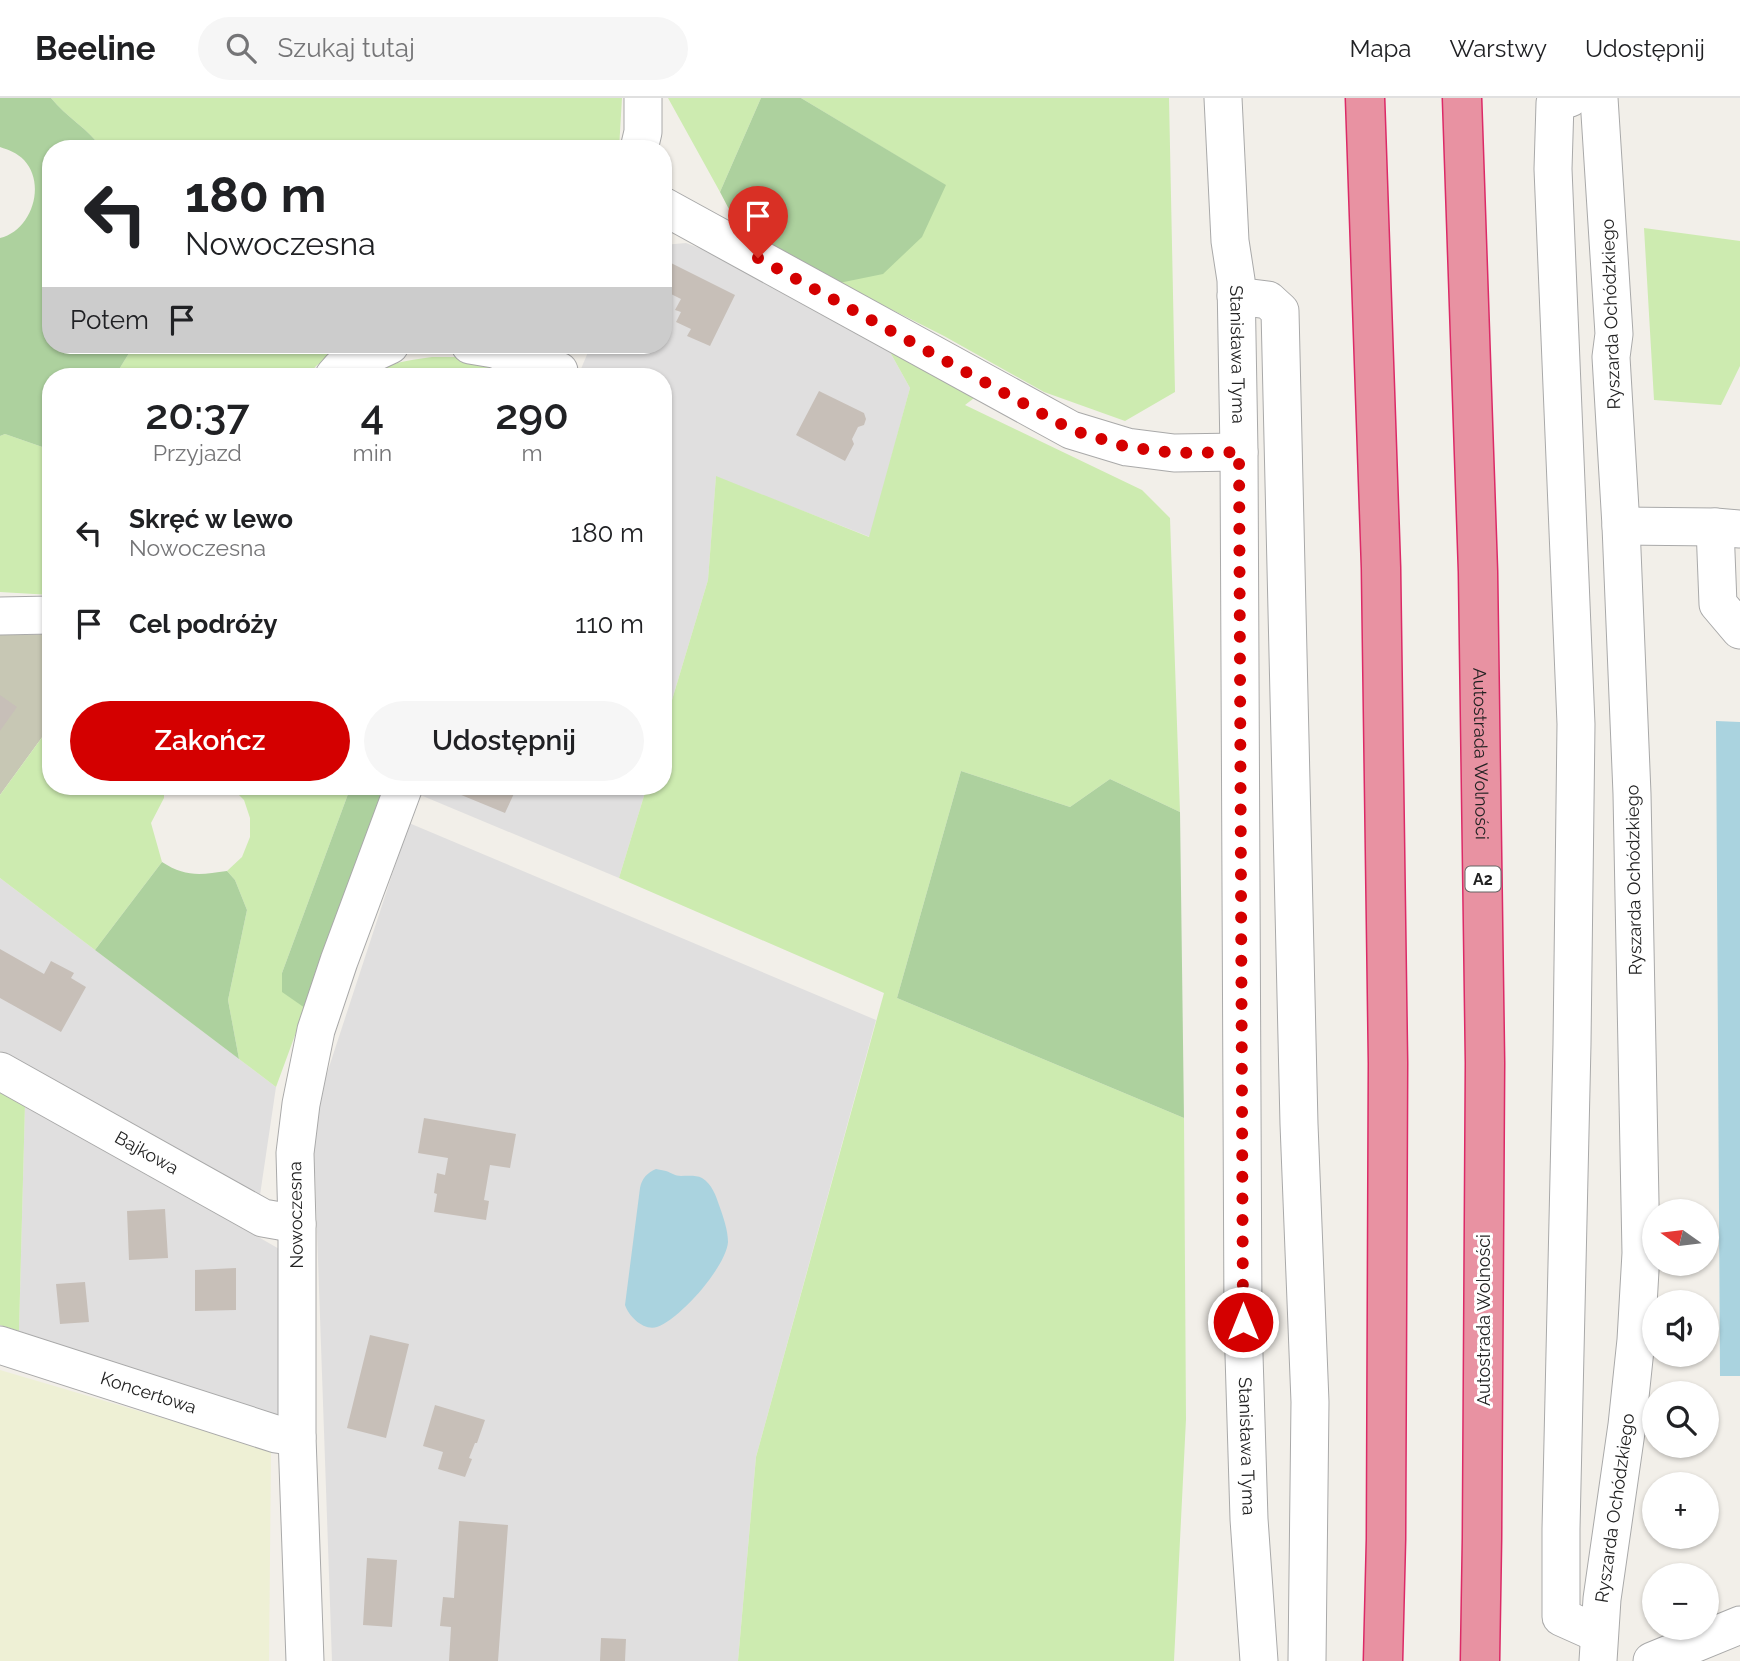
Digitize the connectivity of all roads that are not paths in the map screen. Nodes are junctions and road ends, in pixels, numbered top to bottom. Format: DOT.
graph roads {
  1 [pos="643,98"];
  2 [pos="1223,98"];
  3 [pos="1365,98"];
  4 [pos="1462,98"];
  5 [pos="1570,98"];
  6 [pos="1599,98"];
  7 [pos="641,140"];
  8 [pos="672,211"];
  9 [pos="1236,296"];
  10 [pos="371,354"];
  11 [pos="516,354"];
  12 [pos="561,364"];
  13 [pos="341,368"];
  14 [pos="1239,452"];
  15 [pos="1621,526"];
  16 [pos="1728,528"];
  17 [pos="0,615"];
  18 [pos="42,615"];
  19 [pos="1740,631"];
  20 [pos="401,795"];
  21 [pos="0,1070"];
  22 [pos="297,1224"];
  23 [pos="0,1345"];
  24 [pos="297,1437"];
  25 [pos="1740,1625"];
  26 [pos="1599,1647"];
  27 [pos="304,1661"];
  28 [pos="1259,1661"];
  29 [pos="1307,1661"];
  30 [pos="1383,1661"];
  31 [pos="1480,1661"];
  32 [pos="1652,1661"];
  1 -- 7 [label="street"];
  2 -- 9 [label="street, Stanisława Tyma"];
  3 -- 30 [label="highway"];
  4 -- 31 [label="highway, Autostrada Wolności / A2"];
  5 -- 26 [label="street"];
  6 -- 15 [label="street, Ryszarda Ochódzkiego"];
  8 -- 14 [label="street"];
  9 -- 14 [label="street, Stanisława Tyma"];
  9 -- 29 [label="street"];
  10 -- 13 [label="street"];
  11 -- 12 [label="street"];
  14 -- 28 [label="street, Stanisława Tyma"];
  15 -- 16 [label="street"];
  15 -- 26 [label="street, Ryszarda Ochódzkiego"];
  16 -- 19 [label="street"];
  17 -- 18 [label="street"];
  20 -- 22 [label="street, Nowoczesna"];
  21 -- 22 [label="street, Bajkowa"];
  22 -- 24 [label="street, Nowoczesna"];
  23 -- 24 [label="street, Koncertowa"];
  24 -- 27 [label="street, Nowoczesna"];
  25 -- 32 [label="street"];
}
